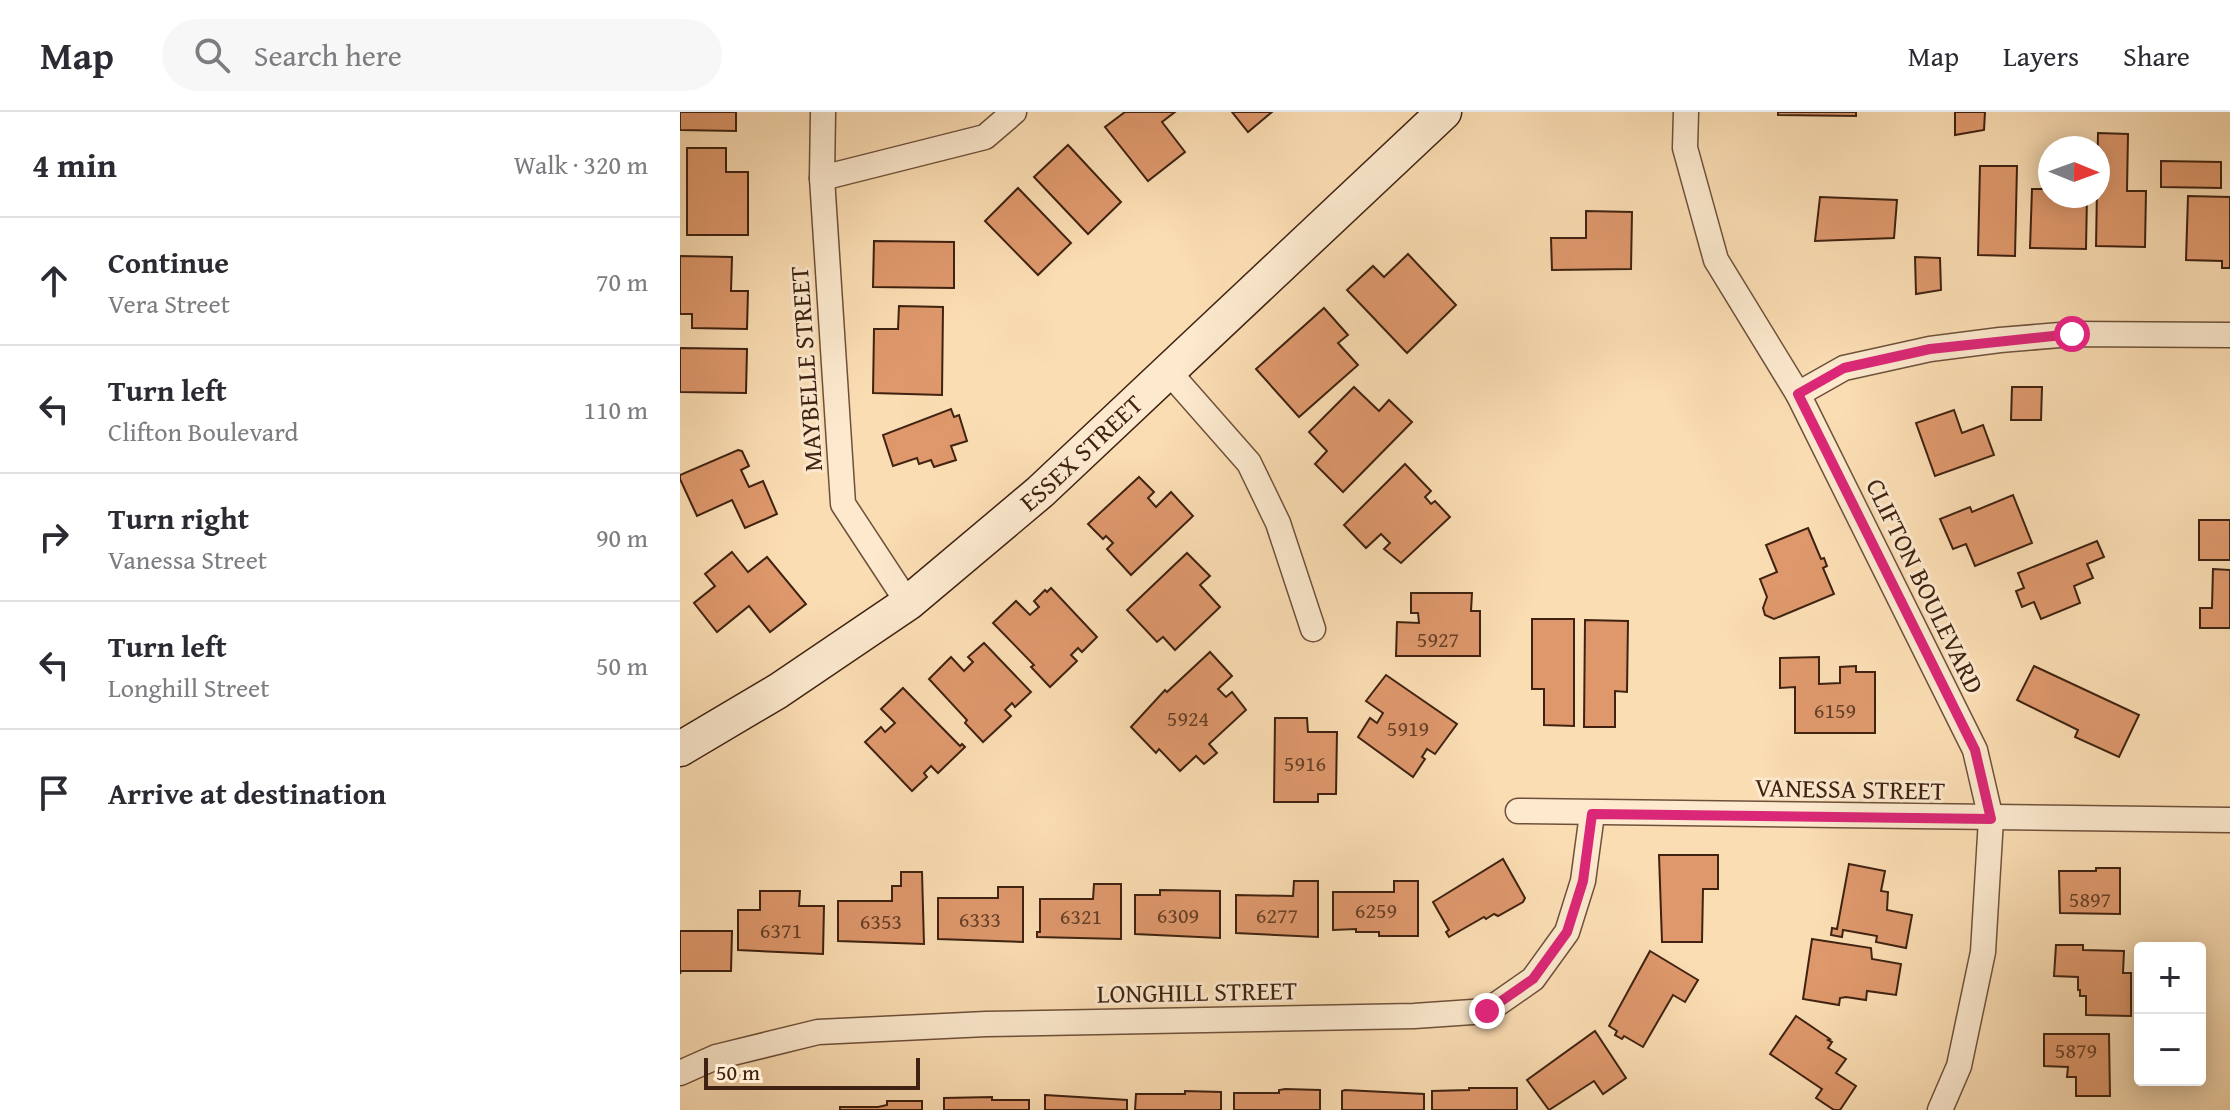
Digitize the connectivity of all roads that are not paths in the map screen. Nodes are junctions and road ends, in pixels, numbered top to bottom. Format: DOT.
graph roads {
  1 [pos="823,112"];
  2 [pos="1014,112"];
  3 [pos="1444,112"];
  4 [pos="1686,112"];
  5 [pos="822,178"];
  6 [pos="2230,335"];
  7 [pos="1168,371"];
  8 [pos="1798,394"];
  9 [pos="908,603"];
  10 [pos="1313,629"];
  11 [pos="680,749"];
  12 [pos="1518,811"];
  13 [pos="1592,814"];
  14 [pos="1991,819"];
  15 [pos="2230,820"];
  16 [pos="680,1073"];
  17 [pos="1940,1110"];
  1 -- 5 [label="street, MAYBELLE STREET"];
  2 -- 5 [label="street"];
  3 -- 7 [label="street, ESSEX STREET"];
  4 -- 8 [label="street, CLIFTON BOULEVARD"];
  5 -- 9 [label="street, MAYBELLE STREET"];
  6 -- 8 [label="street"];
  7 -- 9 [label="street, ESSEX STREET"];
  7 -- 10 [label="street"];
  8 -- 14 [label="street, CLIFTON BOULEVARD"];
  9 -- 11 [label="street, ESSEX STREET"];
  12 -- 13 [label="street, VANESSA STREET"];
  13 -- 14 [label="street, VANESSA STREET"];
  13 -- 16 [label="street, LONGHILL STREET"];
  14 -- 15 [label="street, VANESSA STREET"];
  14 -- 17 [label="street, CLIFTON BOULEVARD"];
}
